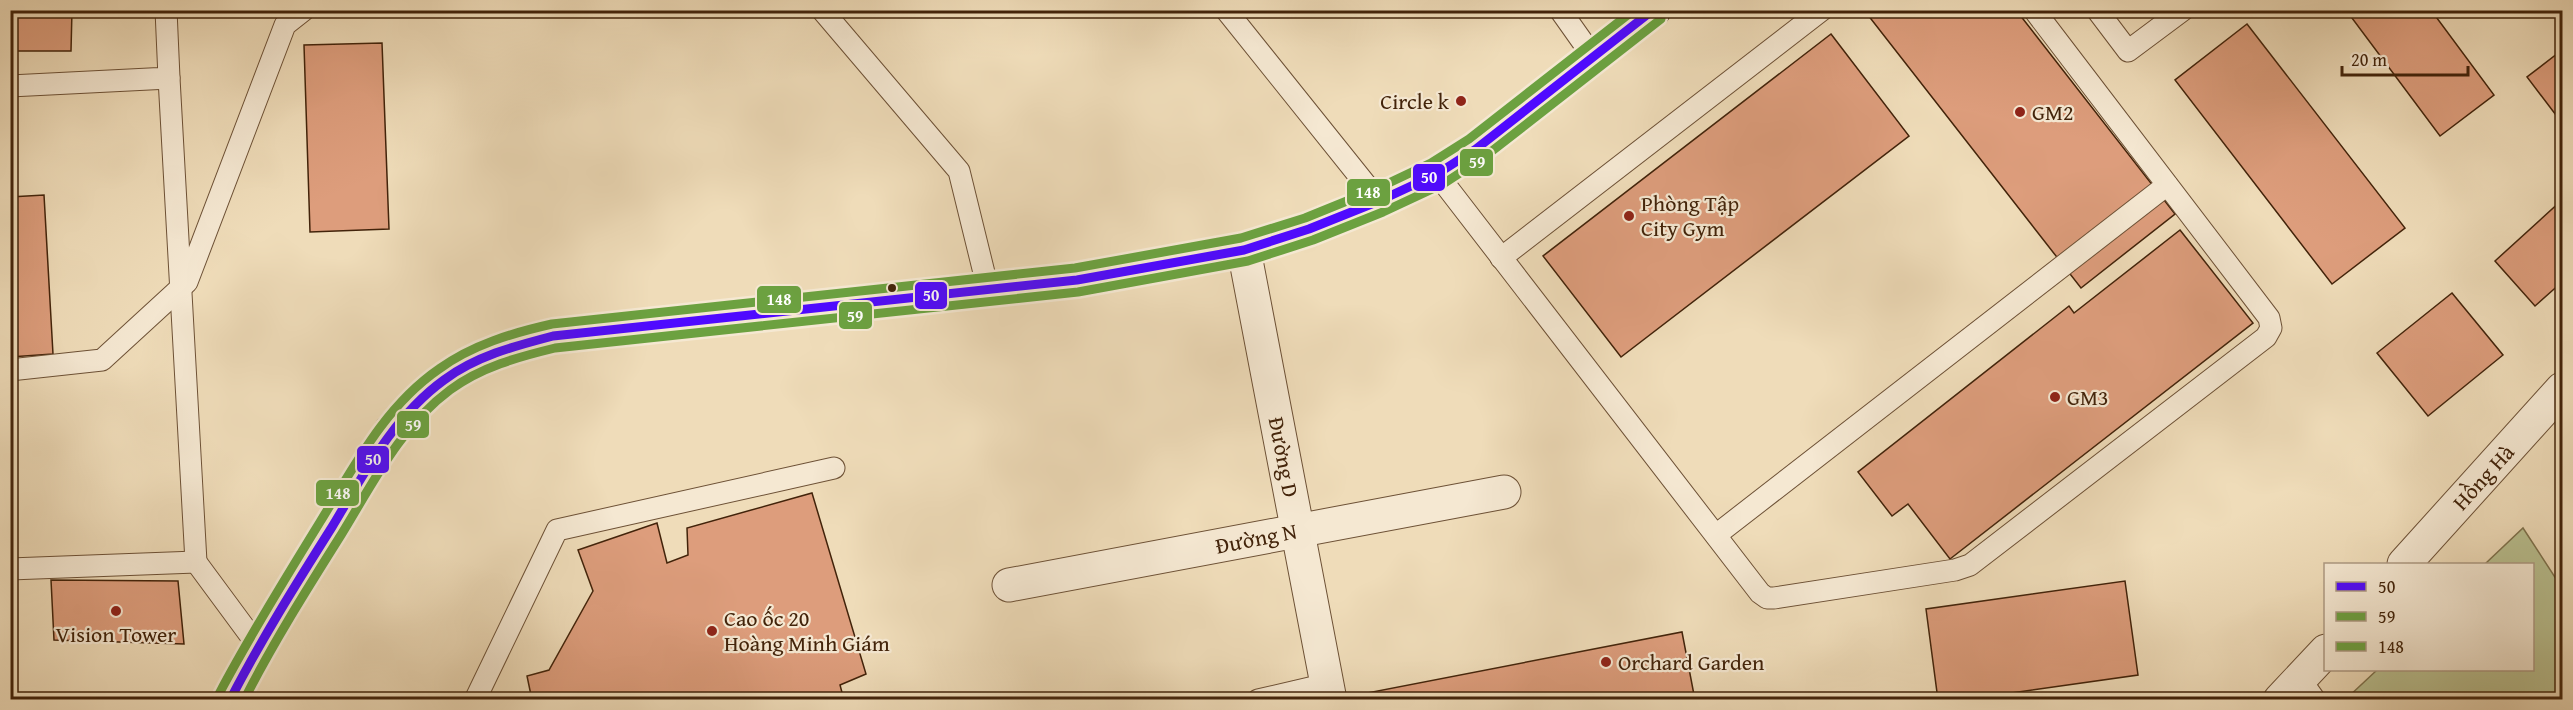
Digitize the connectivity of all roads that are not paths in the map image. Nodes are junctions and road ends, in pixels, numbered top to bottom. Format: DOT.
graph roads {
  1 [pos="166,10"];
  2 [pos="304,10"];
  3 [pos="822,10"];
  4 [pos="1226,10"];
  5 [pos="1560,10"];
  6 [pos="1654,10"];
  7 [pos="1822,10"];
  8 [pos="2034,10"];
  9 [pos="2097,10"];
  10 [pos="2184,10"];
  11 [pos="1594,58"];
  12 [pos="170,78"];
  13 [pos="10,86"];
  14 [pos="1437,174"];
  15 [pos="2168,185"];
  16 [pos="1379,201"];
  17 [pos="1244,250"];
  18 [pos="1501,258"];
  19 [pos="181,285"];
  20 [pos="988,289"];
  21 [pos="10,370"];
  22 [pos="2562,389"];
  23 [pos="834,468"];
  24 [pos="1504,492"];
  25 [pos="1298,531"];
  26 [pos="1716,535"];
  27 [pos="195,562"];
  28 [pos="2405,563"];
  29 [pos="10,569"];
  30 [pos="1009,585"];
  31 [pos="258,646"];
  32 [pos="2324,653"];
  33 [pos="1328,692"];
  34 [pos="2299,693"];
  35 [pos="230,699"];
  36 [pos="475,699"];
  37 [pos="1258,699"];
  1 -- 12 [label="lane"];
  2 -- 19 [label="lane"];
  3 -- 20 [label="lane"];
  4 -- 16 [label="lane"];
  5 -- 11 [label="lane"];
  6 -- 11 [label="main road"];
  7 -- 18 [label="lane"];
  8 -- 15 [label="lane"];
  9 -- 10 [label="lane"];
  11 -- 14 [label="main road"];
  12 -- 13 [label="lane"];
  12 -- 19 [label="lane"];
  14 -- 16 [label="main road"];
  14 -- 18 [label="lane"];
  15 -- 26 [label="lane"];
  15 -- 26 [label="lane"];
  16 -- 17 [label="main road"];
  17 -- 20 [label="main road"];
  17 -- 25 [label="main road, Đường D"];
  18 -- 26 [label="lane"];
  19 -- 21 [label="lane"];
  19 -- 27 [label="lane"];
  20 -- 31 [label="main road"];
  22 -- 28 [label="main road, Hồng Hà"];
  23 -- 36 [label="lane"];
  24 -- 25 [label="main road, Đường N"];
  25 -- 30 [label="main road, Đường N"];
  25 -- 33 [label="main road, Đường D"];
  27 -- 29 [label="lane"];
  27 -- 31 [label="lane"];
  31 -- 35 [label="main road"];
  32 -- 34 [label="main road"];
  33 -- 37 [label="lane"];
}
